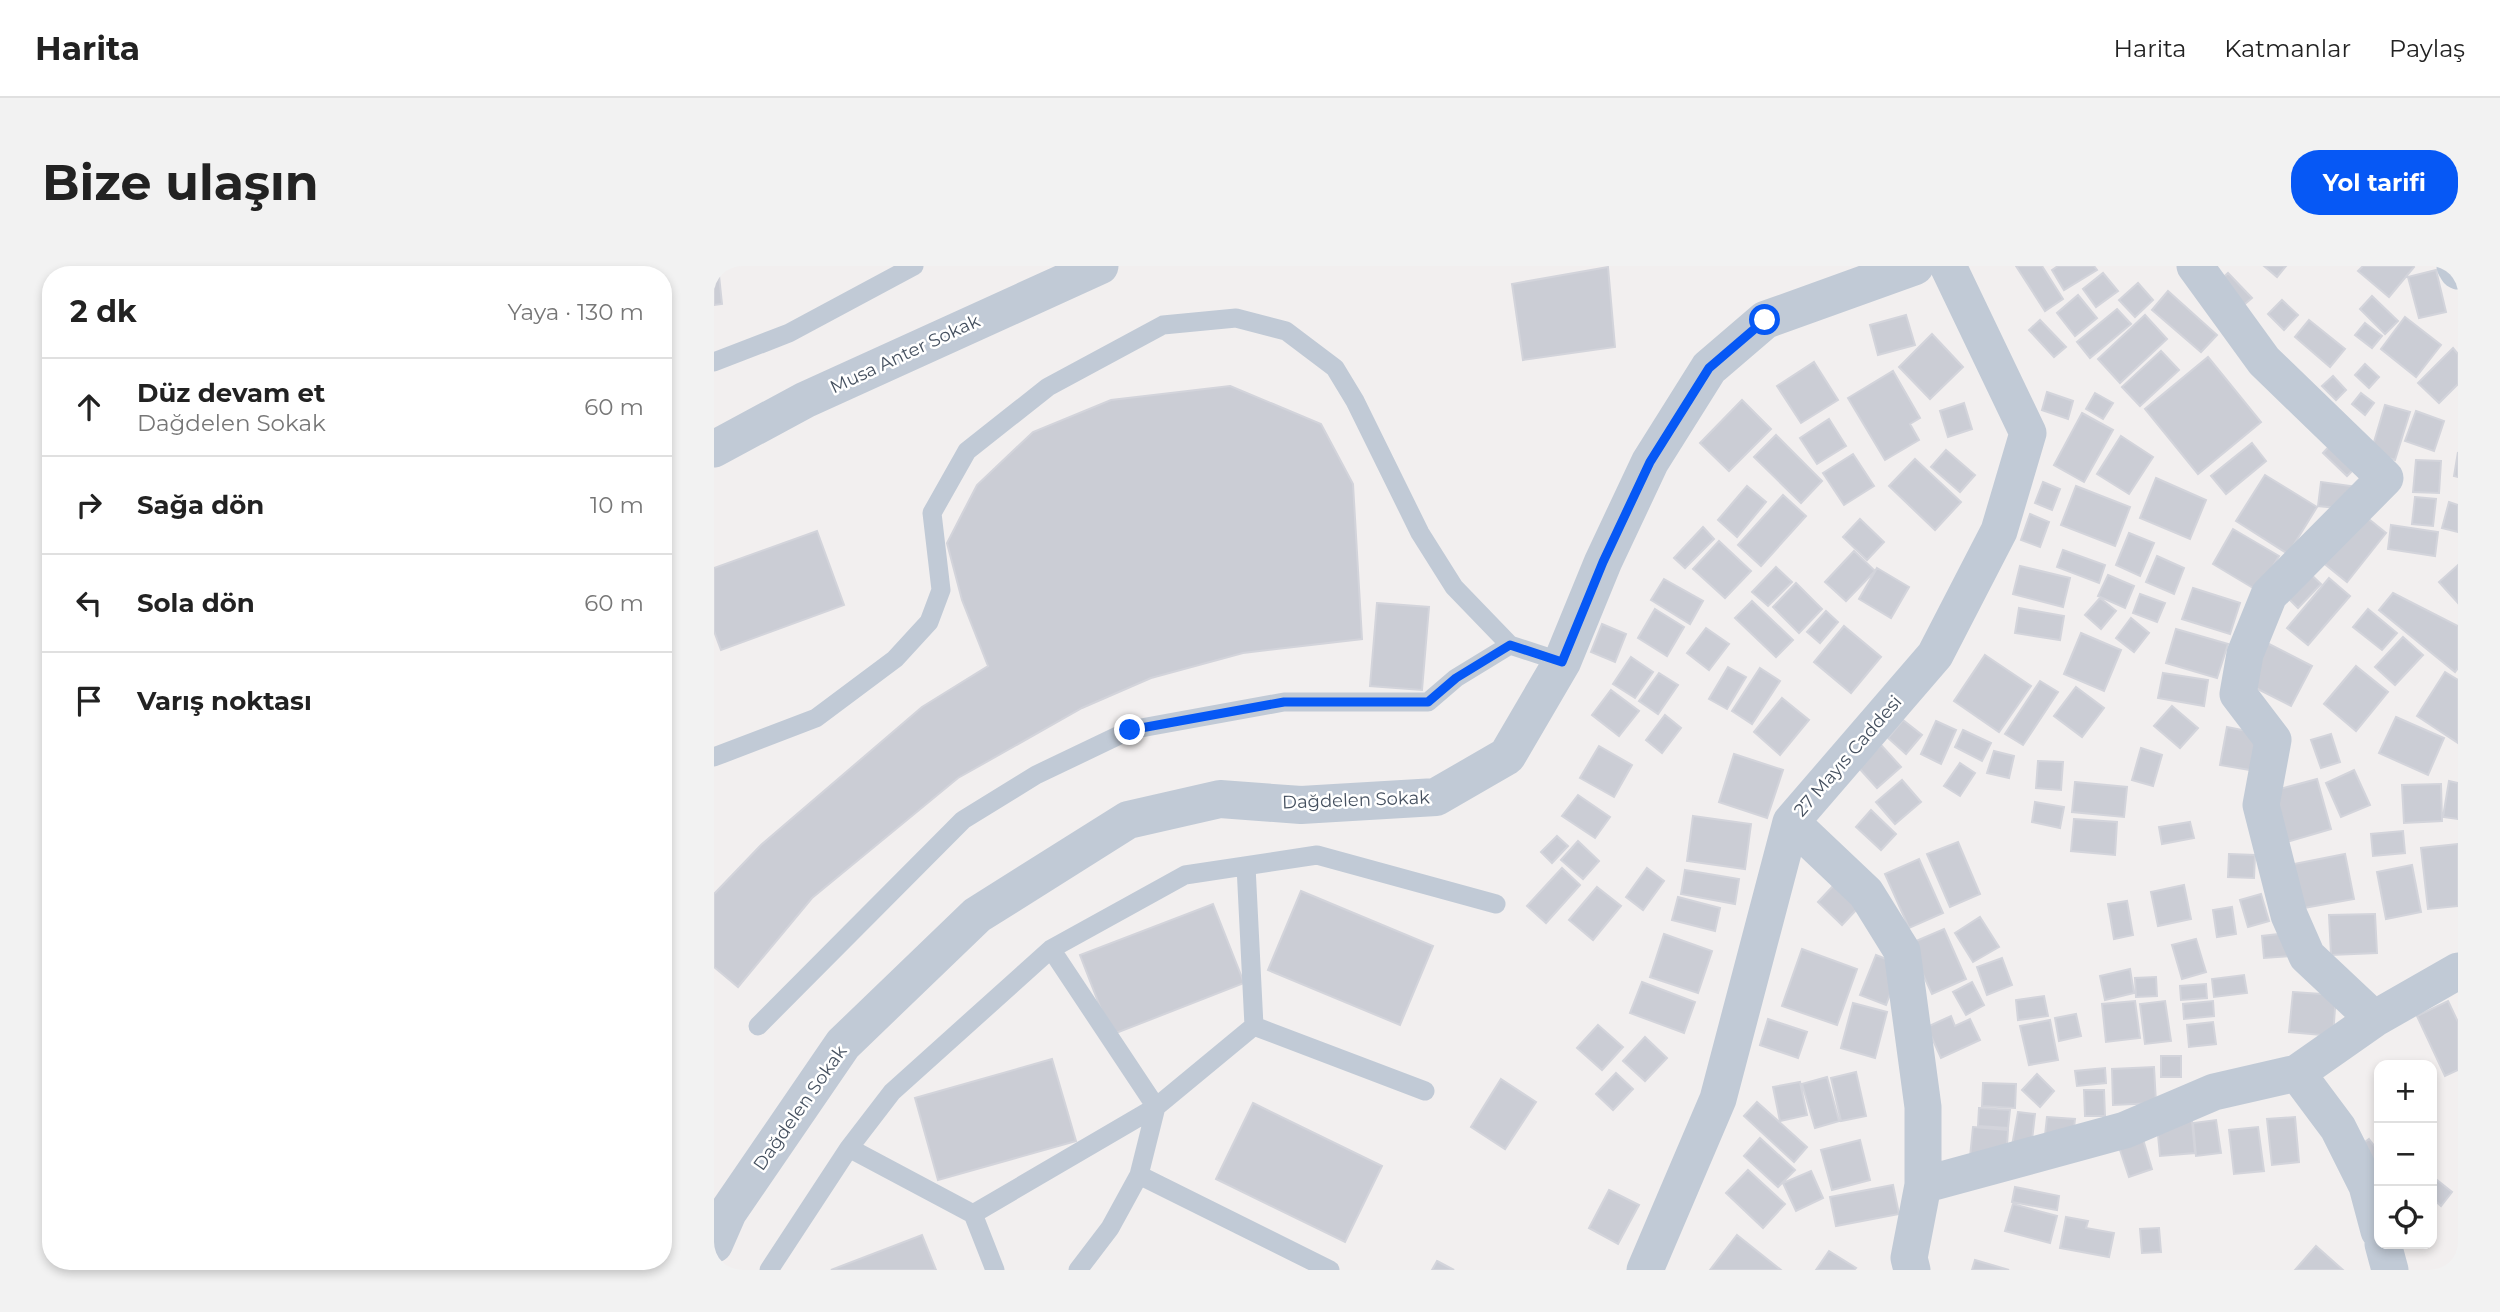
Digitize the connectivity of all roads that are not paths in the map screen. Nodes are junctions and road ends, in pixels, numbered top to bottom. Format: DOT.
graph roads {
  1 [pos="914,266"];
  2 [pos="1100,266"];
  3 [pos="1915,266"];
  4 [pos="1948,266"];
  5 [pos="2195,266"];
  6 [pos="2455,266"];
  7 [pos="2458,271"];
  8 [pos="714,362"];
  9 [pos="714,449"];
  10 [pos="1510,645"];
  11 [pos="1562,662"];
  12 [pos="714,757"];
  13 [pos="1791,822"];
  14 [pos="1246,866"];
  15 [pos="1496,904"];
  16 [pos="1051,949"];
  17 [pos="2458,971"];
  18 [pos="2374,1018"];
  19 [pos="758,1026"];
  20 [pos="1254,1026"];
  21 [pos="2297,1073"];
  22 [pos="1425,1091"];
  23 [pos="1156,1107"];
  24 [pos="849,1148"];
  25 [pos="1139,1175"];
  26 [pos="1923,1185"];
  27 [pos="2374,1212"];
  28 [pos="973,1214"];
  29 [pos="714,1244"];
  30 [pos="2384,1249"];
  31 [pos="768,1270"];
  32 [pos="995,1270"];
  33 [pos="1078,1270"];
  34 [pos="1330,1270"];
  35 [pos="1645,1270"];
  36 [pos="1912,1270"];
  37 [pos="2390,1270"];
  1 -- 8 [label="lane"];
  2 -- 9 [label="street, Musa Anter Sokak"];
  3 -- 11 [label="street, Dağdelen Sokak"];
  4 -- 13 [label="street, 27 Mayıs Caddesi"];
  5 -- 18 [label="street"];
  6 -- 7 [label="street"];
  10 -- 11 [label="lane"];
  10 -- 12 [label="lane"];
  10 -- 19 [label="lane"];
  11 -- 29 [label="street, Dağdelen Sokak"];
  13 -- 26 [label="street"];
  13 -- 35 [label="street, 27 Mayıs Caddesi"];
  14 -- 15 [label="lane"];
  14 -- 16 [label="lane"];
  14 -- 20 [label="lane"];
  16 -- 23 [label="lane"];
  16 -- 24 [label="lane"];
  17 -- 18 [label="street"];
  18 -- 21 [label="street"];
  20 -- 22 [label="lane"];
  20 -- 23 [label="lane"];
  21 -- 26 [label="street"];
  21 -- 27 [label="street"];
  23 -- 25 [label="lane"];
  23 -- 28 [label="lane"];
  24 -- 28 [label="lane"];
  24 -- 31 [label="lane"];
  25 -- 33 [label="lane"];
  25 -- 34 [label="lane"];
  26 -- 36 [label="street"];
  28 -- 32 [label="lane"];
  30 -- 37 [label="street"];
}
